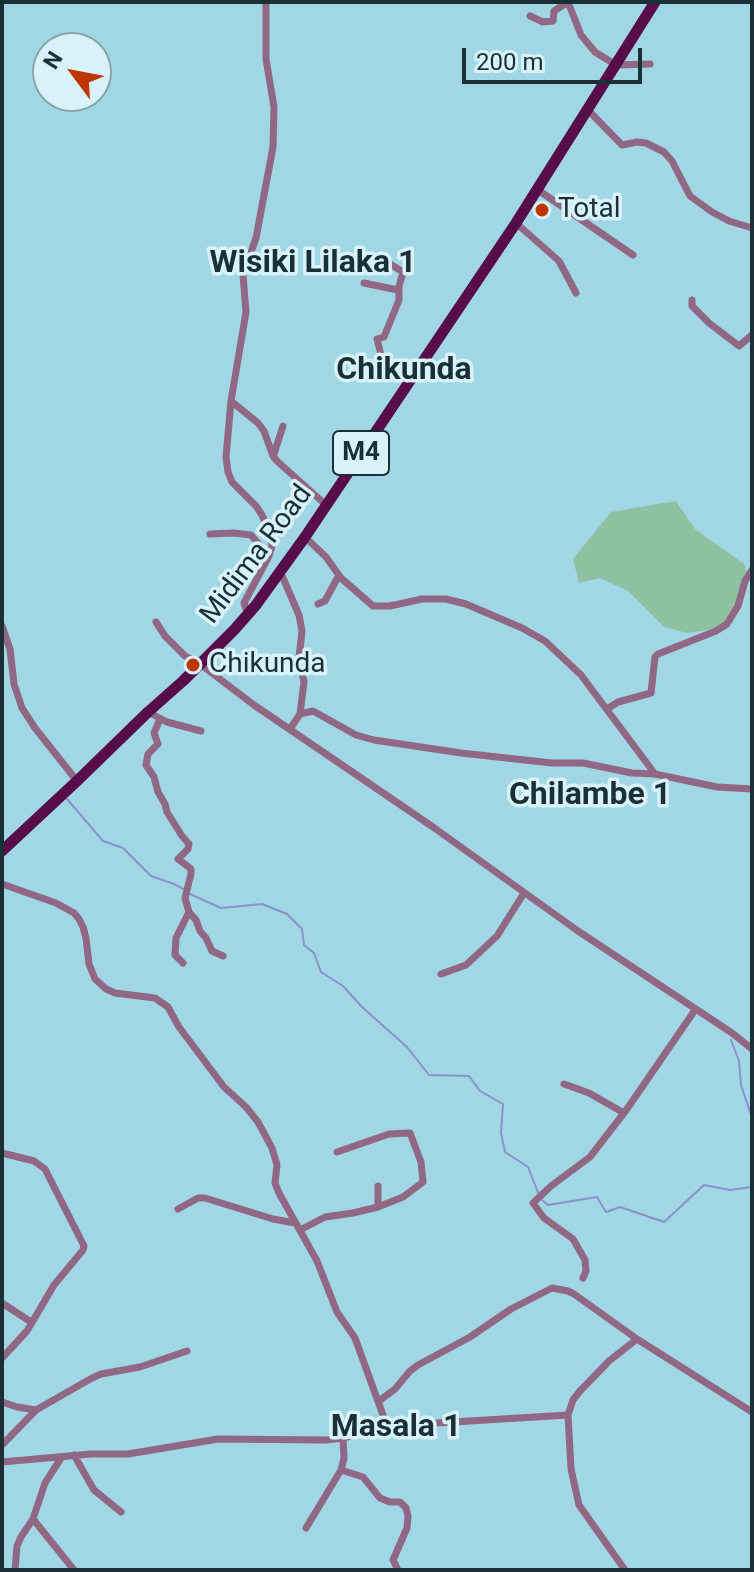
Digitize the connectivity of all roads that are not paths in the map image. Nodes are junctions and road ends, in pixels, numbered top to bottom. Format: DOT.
graph roads {
  1 [pos="266,2"];
  2 [pos="655,2"];
  3 [pos="530,16"];
  4 [pos="650,64"];
  5 [pos="616,65"];
  6 [pos="588,110"];
  7 [pos="538,190"];
  8 [pos="516,223"];
  9 [pos="752,228"];
  10 [pos="633,255"];
  11 [pos="377,256"];
  12 [pos="364,283"];
  13 [pos="399,287"];
  14 [pos="576,293"];
  15 [pos="692,300"];
  16 [pos="752,335"];
  17 [pos="412,378"];
  18 [pos="231,401"];
  19 [pos="283,426"];
  20 [pos="273,456"];
  21 [pos="326,505"];
  22 [pos="210,534"];
  23 [pos="305,537"];
  24 [pos="269,556"];
  25 [pos="752,570"];
  26 [pos="280,571"];
  27 [pos="339,575"];
  28 [pos="318,604"];
  29 [pos="248,615"];
  30 [pos="156,622"];
  31 [pos="2,626"];
  32 [pos="200,664"];
  33 [pos="607,709"];
  34 [pos="148,712"];
  35 [pos="300,714"];
  36 [pos="160,719"];
  37 [pos="290,729"];
  38 [pos="201,731"];
  39 [pos="655,774"];
  40 [pos="77,781"];
  41 [pos="751,791"];
  42 [pos="2,851"];
  43 [pos="2,884"];
  44 [pos="524,893"];
  45 [pos="189,912"];
  46 [pos="223,956"];
  47 [pos="183,963"];
  48 [pos="441,974"];
  49 [pos="695,1010"];
  50 [pos="752,1049"];
  51 [pos="564,1084"];
  52 [pos="624,1113"];
  53 [pos="337,1152"];
  54 [pos="2,1153"];
  55 [pos="378,1186"];
  56 [pos="378,1207"];
  57 [pos="178,1209"];
  58 [pos="297,1227"];
  59 [pos="583,1278"];
  60 [pos="2,1303"];
  61 [pos="31,1322"];
  62 [pos="637,1339"];
  63 [pos="187,1351"];
  64 [pos="2,1358"];
  65 [pos="379,1401"];
  66 [pos="2,1402"];
  67 [pos="36,1410"];
  68 [pos="752,1412"];
  69 [pos="568,1415"];
  70 [pos="387,1426"];
  71 [pos="343,1438"];
  72 [pos="2,1445"];
  73 [pos="74,1455"];
  74 [pos="61,1458"];
  75 [pos="2,1462"];
  76 [pos="341,1470"];
  77 [pos="121,1512"];
  78 [pos="33,1519"];
  79 [pos="306,1528"];
  80 [pos="15,1570"];
  81 [pos="74,1570"];
  82 [pos="398,1570"];
  83 [pos="625,1570"];
  1 -- 18 [label="street"];
  2 -- 5 [label="main road, Midima Road / M4"];
  3 -- 5 [label="street"];
  4 -- 5 [label="street"];
  5 -- 6 [label="main road, Midima Road / M4"];
  6 -- 7 [label="main road, Midima Road / M4"];
  6 -- 9 [label="street"];
  7 -- 8 [label="main road, Midima Road / M4"];
  7 -- 10 [label="street"];
  8 -- 14 [label="street"];
  8 -- 17 [label="main road, Midima Road / M4"];
  11 -- 13 [label="street"];
  12 -- 13 [label="street"];
  13 -- 17 [label="street"];
  15 -- 16 [label="street"];
  17 -- 21 [label="main road, Midima Road / M4"];
  18 -- 20 [label="street"];
  18 -- 24 [label="street"];
  19 -- 20 [label="street"];
  20 -- 21 [label="street"];
  21 -- 23 [label="main road, Midima Road / M4"];
  22 -- 24 [label="street"];
  23 -- 26 [label="main road, Midima Road / M4"];
  23 -- 27 [label="street"];
  24 -- 29 [label="street"];
  25 -- 33 [label="street"];
  26 -- 29 [label="main road, Midima Road / M4"];
  26 -- 35 [label="street"];
  27 -- 28 [label="street"];
  27 -- 33 [label="street"];
  29 -- 32 [label="main road, Midima Road / M4"];
  30 -- 32 [label="street"];
  31 -- 40 [label="street"];
  32 -- 34 [label="main road, Midima Road / M4"];
  32 -- 37 [label="street"];
  33 -- 39 [label="street"];
  34 -- 36 [label="street"];
  34 -- 40 [label="main road, Midima Road / M4"];
  35 -- 37 [label="street"];
  35 -- 39 [label="street"];
  36 -- 38 [label="street"];
  36 -- 45 [label="street"];
  37 -- 44 [label="street"];
  39 -- 41 [label="street"];
  40 -- 42 [label="main road, Midima Road / M4"];
  43 -- 58 [label="street"];
  44 -- 48 [label="street"];
  44 -- 49 [label="street"];
  45 -- 46 [label="street"];
  45 -- 47 [label="street"];
  49 -- 50 [label="street"];
  49 -- 52 [label="street"];
  51 -- 52 [label="street"];
  52 -- 59 [label="street"];
  53 -- 56 [label="street"];
  54 -- 61 [label="street"];
  55 -- 56 [label="street"];
  56 -- 58 [label="street"];
  57 -- 58 [label="street"];
  58 -- 65 [label="street"];
  60 -- 61 [label="street"];
  61 -- 64 [label="street"];
  62 -- 65 [label="street"];
  62 -- 68 [label="street"];
  62 -- 69 [label="street"];
  63 -- 67 [label="street"];
  65 -- 70 [label="street"];
  66 -- 67 [label="street"];
  67 -- 72 [label="street"];
  69 -- 70 [label="street"];
  69 -- 83 [label="street"];
  70 -- 71 [label="street"];
  71 -- 73 [label="street"];
  71 -- 76 [label="street"];
  73 -- 74 [label="street"];
  73 -- 77 [label="street"];
  74 -- 75 [label="street"];
  74 -- 78 [label="street"];
  76 -- 79 [label="street"];
  76 -- 82 [label="street"];
  78 -- 80 [label="street"];
  78 -- 81 [label="street"];
}
